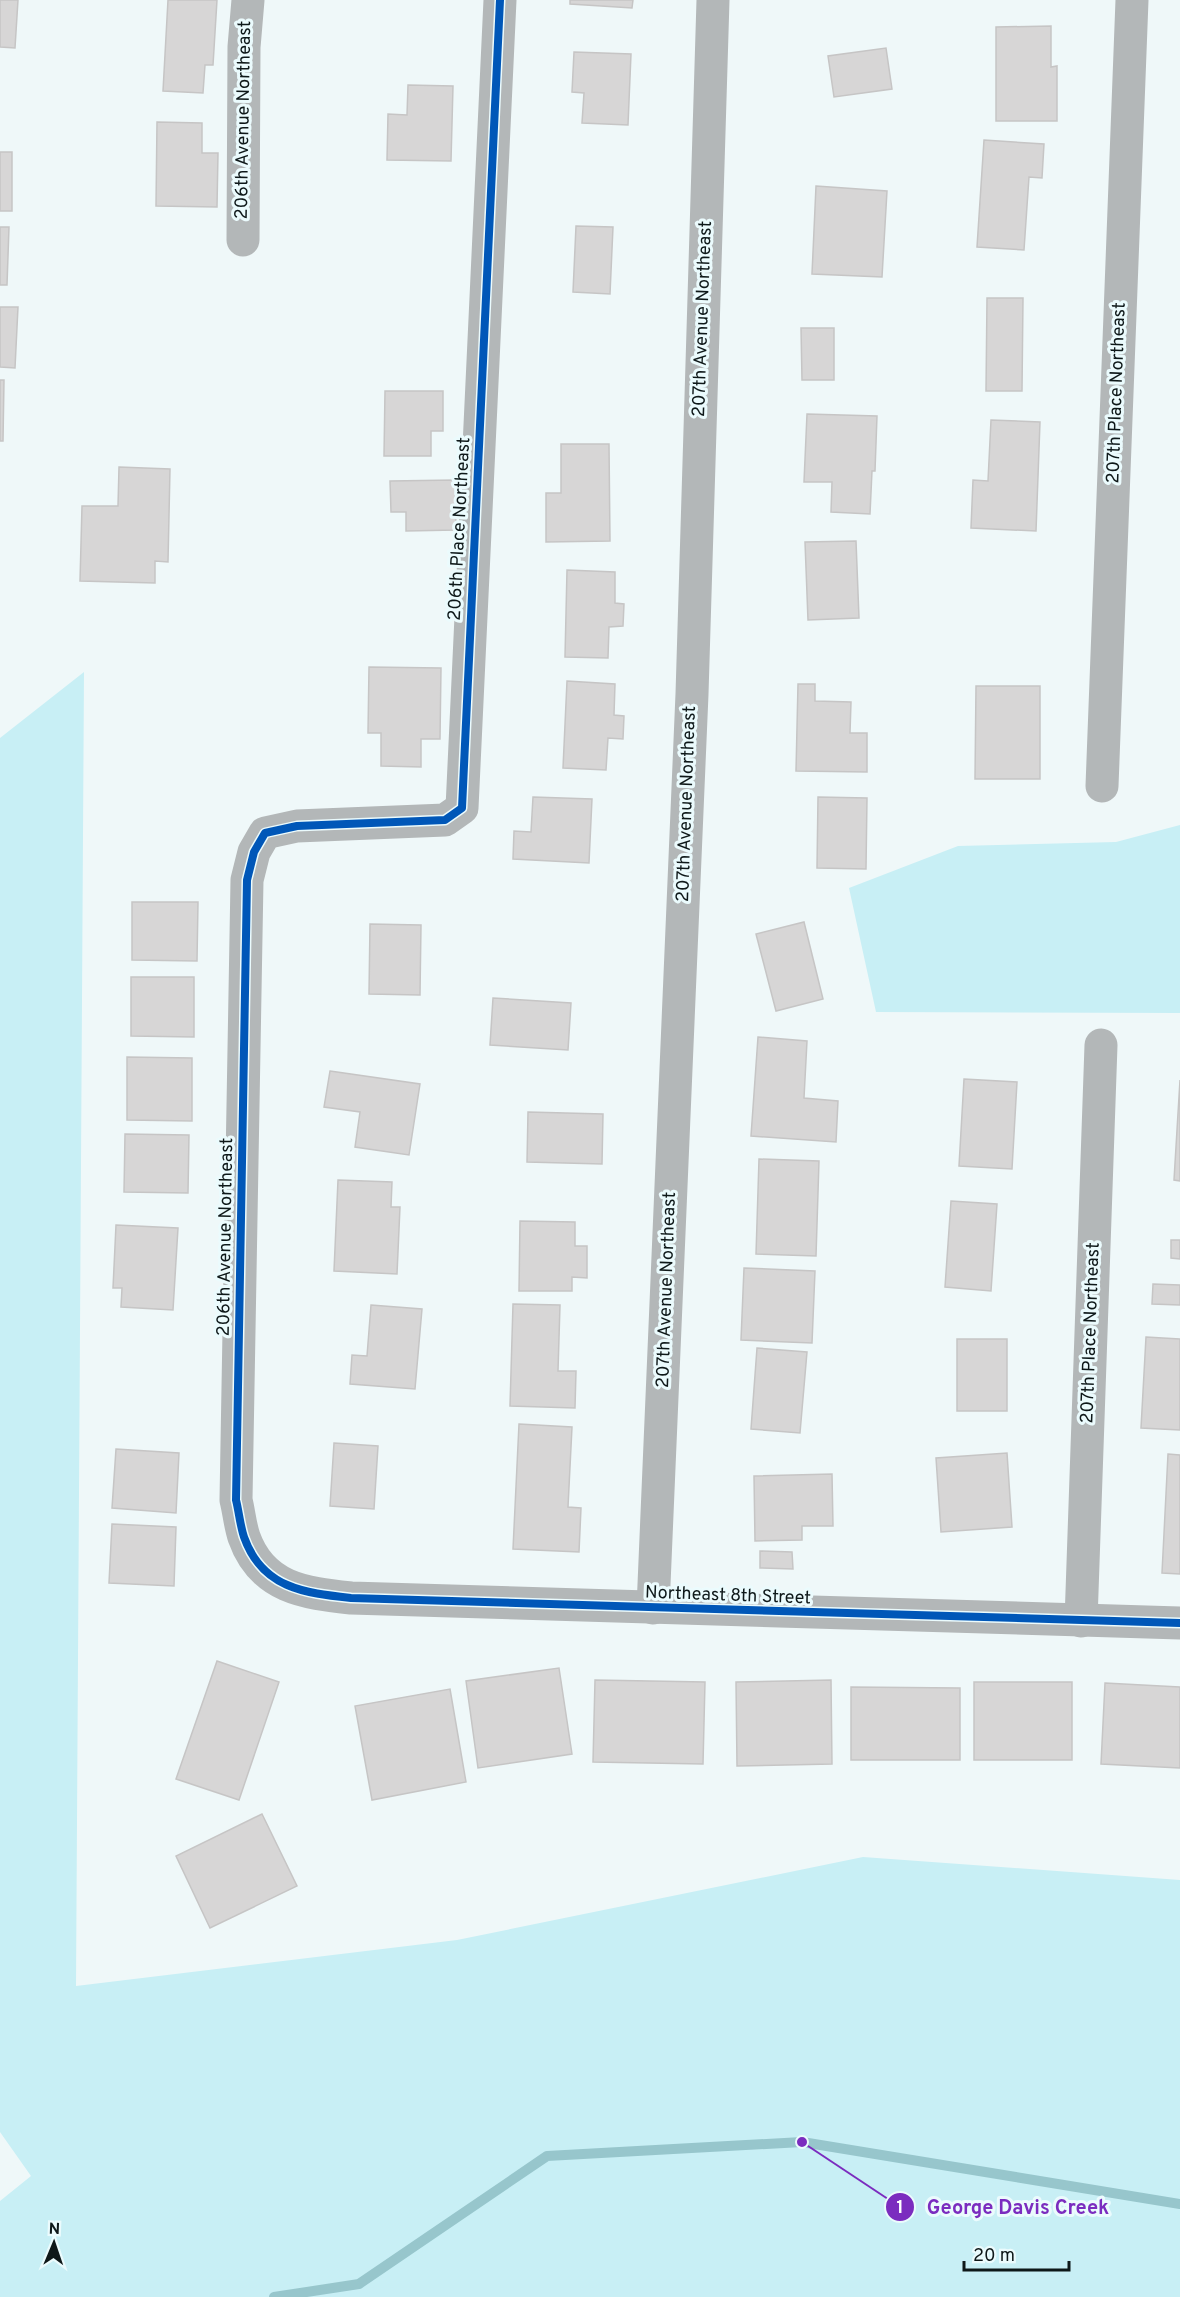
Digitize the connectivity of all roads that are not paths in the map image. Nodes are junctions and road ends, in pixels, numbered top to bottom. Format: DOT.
graph roads {
  1 [pos="248,0"];
  2 [pos="500,0"];
  3 [pos="713,0"];
  4 [pos="1132,0"];
  5 [pos="243,240"];
  6 [pos="1102,786"];
  7 [pos="247,880"];
  8 [pos="1101,1045"];
  9 [pos="278,1582"];
  10 [pos="653,1608"];
  11 [pos="1081,1621"];
  12 [pos="1180,1623"];
  1 -- 5 [label="street, 206th Avenue Northeast"];
  2 -- 7 [label="street, 206th Place Northeast"];
  3 -- 10 [label="street, 207th Avenue Northeast"];
  4 -- 6 [label="street, 207th Place Northeast"];
  7 -- 9 [label="street, 206th Avenue Northeast"];
  8 -- 11 [label="street, 207th Place Northeast"];
  9 -- 10 [label="street, Northeast 8th Street"];
  10 -- 11 [label="street, Northeast 8th Street"];
  11 -- 12 [label="street, Northeast 8th Street"];
}
